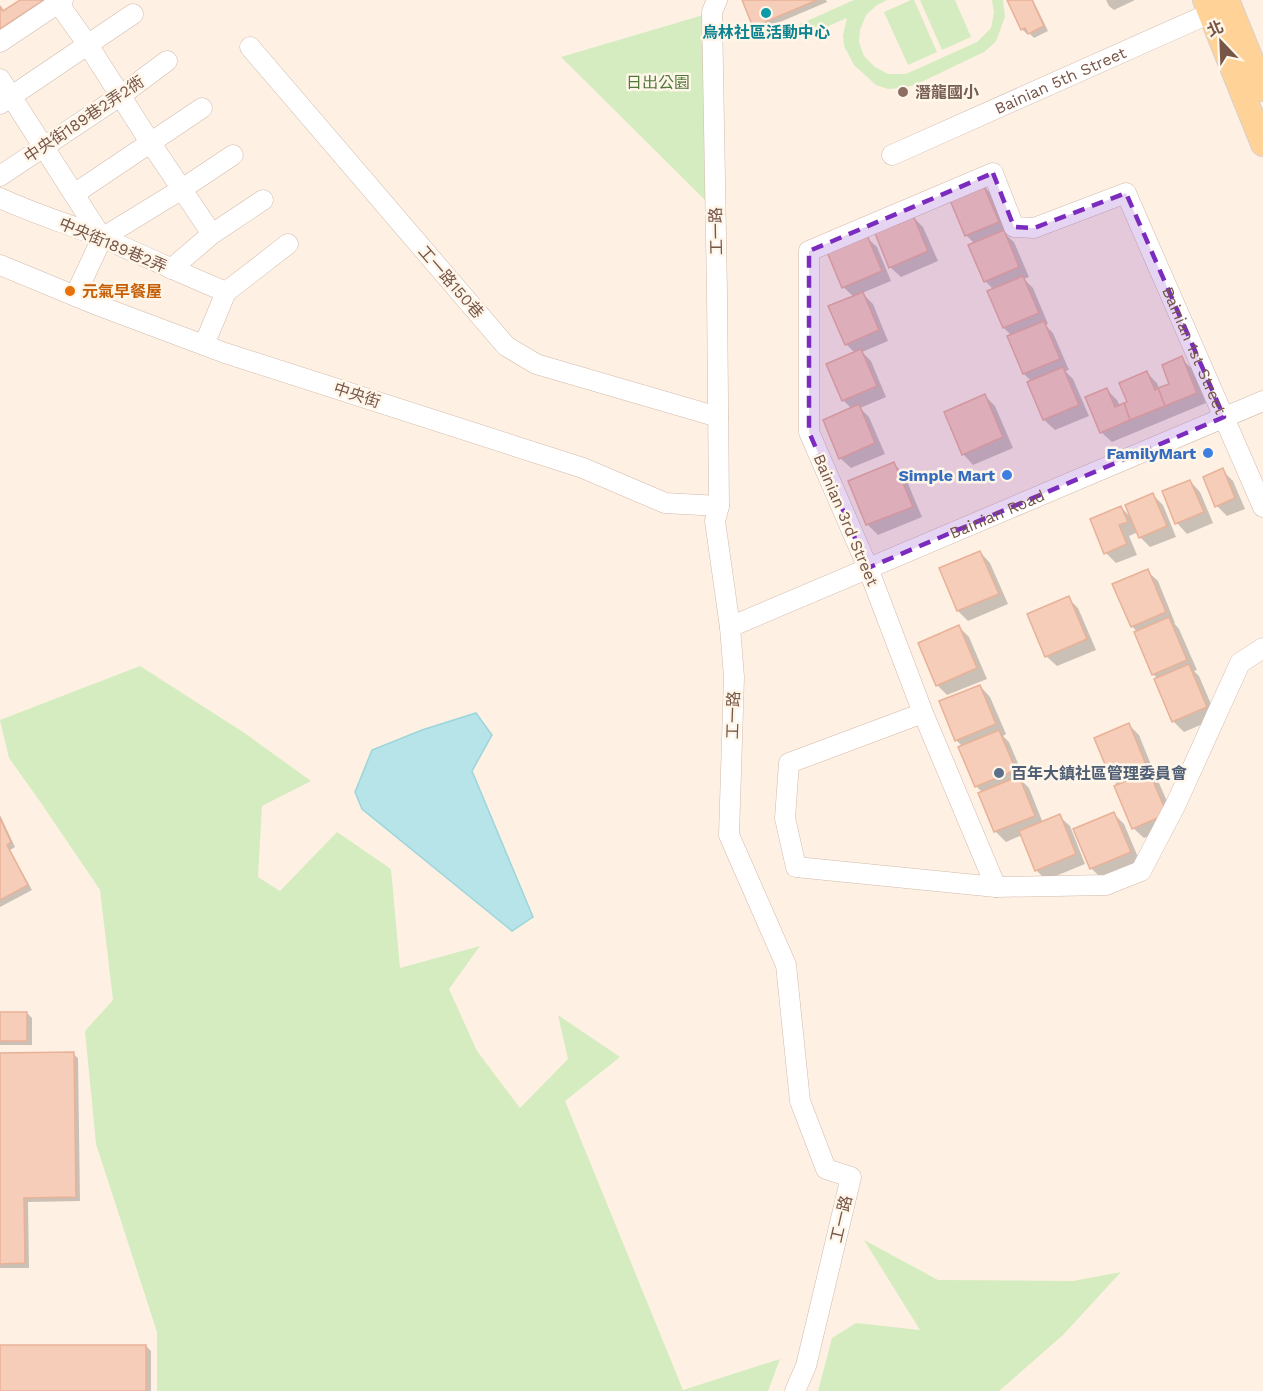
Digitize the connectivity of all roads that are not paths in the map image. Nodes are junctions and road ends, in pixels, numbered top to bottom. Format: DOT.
graph roads {
  1 [pos="717,0"];
  2 [pos="59,1"];
  3 [pos="1218,4"];
  4 [pos="133,14"];
  5 [pos="0,42"];
  6 [pos="88,45"];
  7 [pos="250,47"];
  8 [pos="167,61"];
  9 [pos="0,79"];
  10 [pos="1263,89"];
  11 [pos="120,96"];
  12 [pos="6,100"];
  13 [pos="202,108"];
  14 [pos="150,142"];
  15 [pos="1263,144"];
  16 [pos="43,148"];
  17 [pos="233,155"];
  18 [pos="892,155"];
  19 [pos="0,176"];
  20 [pos="182,189"];
  21 [pos="74,194"];
  22 [pos="0,198"];
  23 [pos="263,200"];
  24 [pos="920,204"];
  25 [pos="212,234"];
  26 [pos="102,238"];
  27 [pos="288,244"];
  28 [pos="0,265"];
  29 [pos="171,269"];
  30 [pos="226,292"];
  31 [pos="75,296"];
  32 [pos="204,345"];
  33 [pos="1263,401"];
  34 [pos="718,417"];
  35 [pos="1224,417"];
  36 [pos="719,506"];
  37 [pos="1263,507"];
  38 [pos="868,568"];
  39 [pos="730,627"];
  40 [pos="1263,648"];
  41 [pos="923,713"];
  42 [pos="996,887"];
  43 [pos="795,1391"];
  1 -- 34 [label="street, 工一路"];
  2 -- 5 [label="street"];
  2 -- 6 [label="street"];
  3 -- 10 [label="main road"];
  3 -- 15 [label="main road"];
  3 -- 18 [label="street, Bainian 5th Street"];
  4 -- 6 [label="street"];
  6 -- 11 [label="street"];
  6 -- 12 [label="street"];
  7 -- 34 [label="street, 工一路150巷"];
  8 -- 11 [label="street, 中央街189巷2弄2衖"];
  9 -- 12 [label="street"];
  11 -- 14 [label="street"];
  11 -- 16 [label="street, 中央街189巷2弄2衖"];
  12 -- 16 [label="street"];
  13 -- 14 [label="street"];
  14 -- 20 [label="street"];
  14 -- 21 [label="street"];
  16 -- 19 [label="street, 中央街189巷2弄2衖"];
  16 -- 21 [label="street"];
  17 -- 20 [label="street"];
  20 -- 25 [label="street"];
  20 -- 26 [label="street"];
  21 -- 26 [label="street"];
  22 -- 26 [label="street, 中央街189巷2弄"];
  23 -- 25 [label="street"];
  24 -- 35 [label="street, Bainian 1st Street"];
  24 -- 38 [label="street, Bainian 3rd Street"];
  25 -- 29 [label="street"];
  26 -- 29 [label="street, 中央街189巷2弄"];
  26 -- 31 [label="street"];
  27 -- 30 [label="street"];
  28 -- 31 [label="street, 中央街"];
  29 -- 30 [label="street, 中央街189巷2弄"];
  30 -- 32 [label="street"];
  31 -- 32 [label="street, 中央街"];
  32 -- 36 [label="street, 中央街"];
  33 -- 35 [label="street, Bainian Road"];
  34 -- 36 [label="street, 工一路"];
  35 -- 37 [label="street, Bainian 1st Street"];
  35 -- 38 [label="street, Bainian Road"];
  36 -- 39 [label="street, 工一路"];
  38 -- 39 [label="street, Bainian Road"];
  38 -- 41 [label="street, Bainian 3rd Street"];
  39 -- 43 [label="street, 工一路"];
  40 -- 42 [label="street"];
  41 -- 42 [label="street, Bainian 3rd Street"];
  41 -- 42 [label="street"];
}
